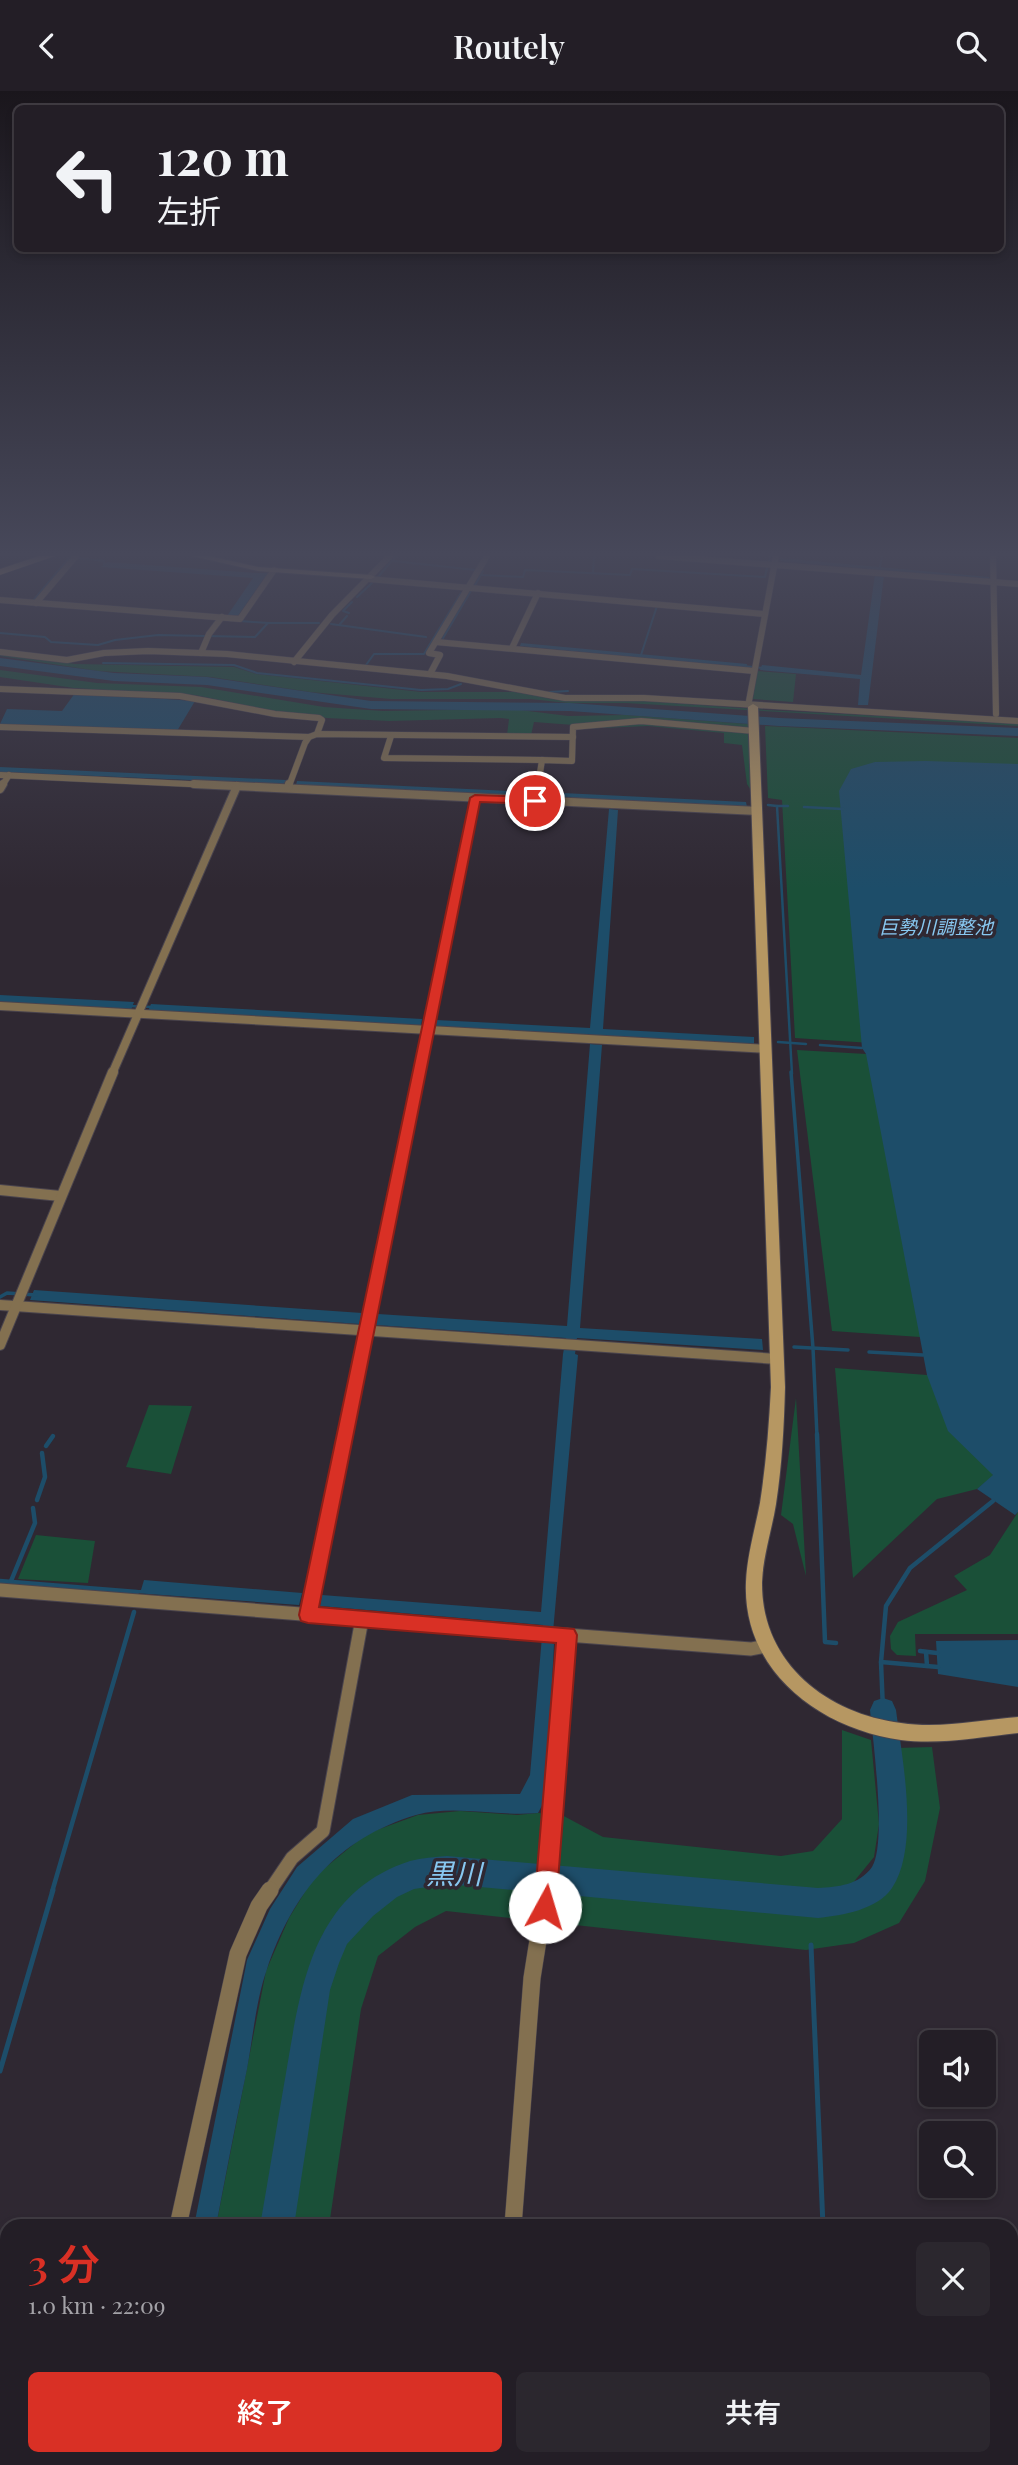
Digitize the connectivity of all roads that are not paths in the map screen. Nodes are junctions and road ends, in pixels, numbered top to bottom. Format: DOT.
graph roads {
  1 [pos="348,667"];
  2 [pos="434,667"];
  3 [pos="741,667"];
  4 [pos="995,667"];
  5 [pos="754,668"];
  6 [pos="430,674"];
  7 [pos="0,689"];
  8 [pos="751,704"];
  9 [pos="996,714"];
  10 [pos="1018,721"];
  11 [pos="0,727"];
  12 [pos="754,731"];
  13 [pos="313,736"];
  14 [pos="391,736"];
  15 [pos="573,737"];
  16 [pos="542,760"];
  17 [pos="4,775"];
  18 [pos="289,784"];
  19 [pos="237,786"];
  20 [pos="0,789"];
  21 [pos="536,796"];
  22 [pos="475,798"];
  23 [pos="758,811"];
  24 [pos="0,1006"];
  25 [pos="139,1009"];
  26 [pos="428,1026"];
  27 [pos="766,1049"];
  28 [pos="0,1190"];
  29 [pos="60,1196"];
  30 [pos="19,1298"];
  31 [pos="0,1305"];
  32 [pos="369,1323"];
  33 [pos="0,1345"];
  34 [pos="777,1359"];
  35 [pos="0,1590"];
  36 [pos="310,1605"];
  37 [pos="362,1619"];
  38 [pos="562,1635"];
  39 [pos="766,1646"];
  40 [pos="1018,1725"];
  41 [pos="180,2219"];
  42 [pos="514,2219"];
  1 -- 6 [label="street"];
  2 -- 6 [label="street"];
  3 -- 5 [label="street"];
  4 -- 9 [label="street"];
  5 -- 8 [label="street"];
  6 -- 8 [label="street"];
  7 -- 13 [label="street"];
  8 -- 10 [label="street"];
  8 -- 12 [label="street"];
  11 -- 13 [label="street"];
  12 -- 15 [label="street"];
  12 -- 23 [label="street"];
  13 -- 14 [label="street"];
  13 -- 18 [label="street"];
  14 -- 15 [label="street"];
  14 -- 16 [label="street"];
  15 -- 16 [label="street"];
  16 -- 21 [label="street"];
  17 -- 19 [label="street"];
  17 -- 20 [label="street"];
  18 -- 19 [label="street"];
  18 -- 22 [label="street"];
  19 -- 25 [label="street"];
  21 -- 22 [label="street"];
  21 -- 23 [label="street"];
  22 -- 26 [label="street"];
  23 -- 27 [label="street"];
  24 -- 25 [label="street"];
  25 -- 26 [label="street"];
  25 -- 29 [label="street"];
  26 -- 27 [label="street"];
  26 -- 32 [label="street"];
  27 -- 34 [label="street"];
  28 -- 29 [label="street"];
  29 -- 30 [label="street"];
  30 -- 31 [label="street"];
  30 -- 32 [label="street"];
  30 -- 33 [label="street"];
  32 -- 34 [label="street"];
  32 -- 36 [label="street"];
  34 -- 39 [label="street"];
  35 -- 36 [label="street"];
  36 -- 37 [label="street"];
  37 -- 38 [label="street"];
  37 -- 41 [label="street"];
  38 -- 39 [label="street"];
  38 -- 42 [label="street"];
  39 -- 40 [label="street"];
}
